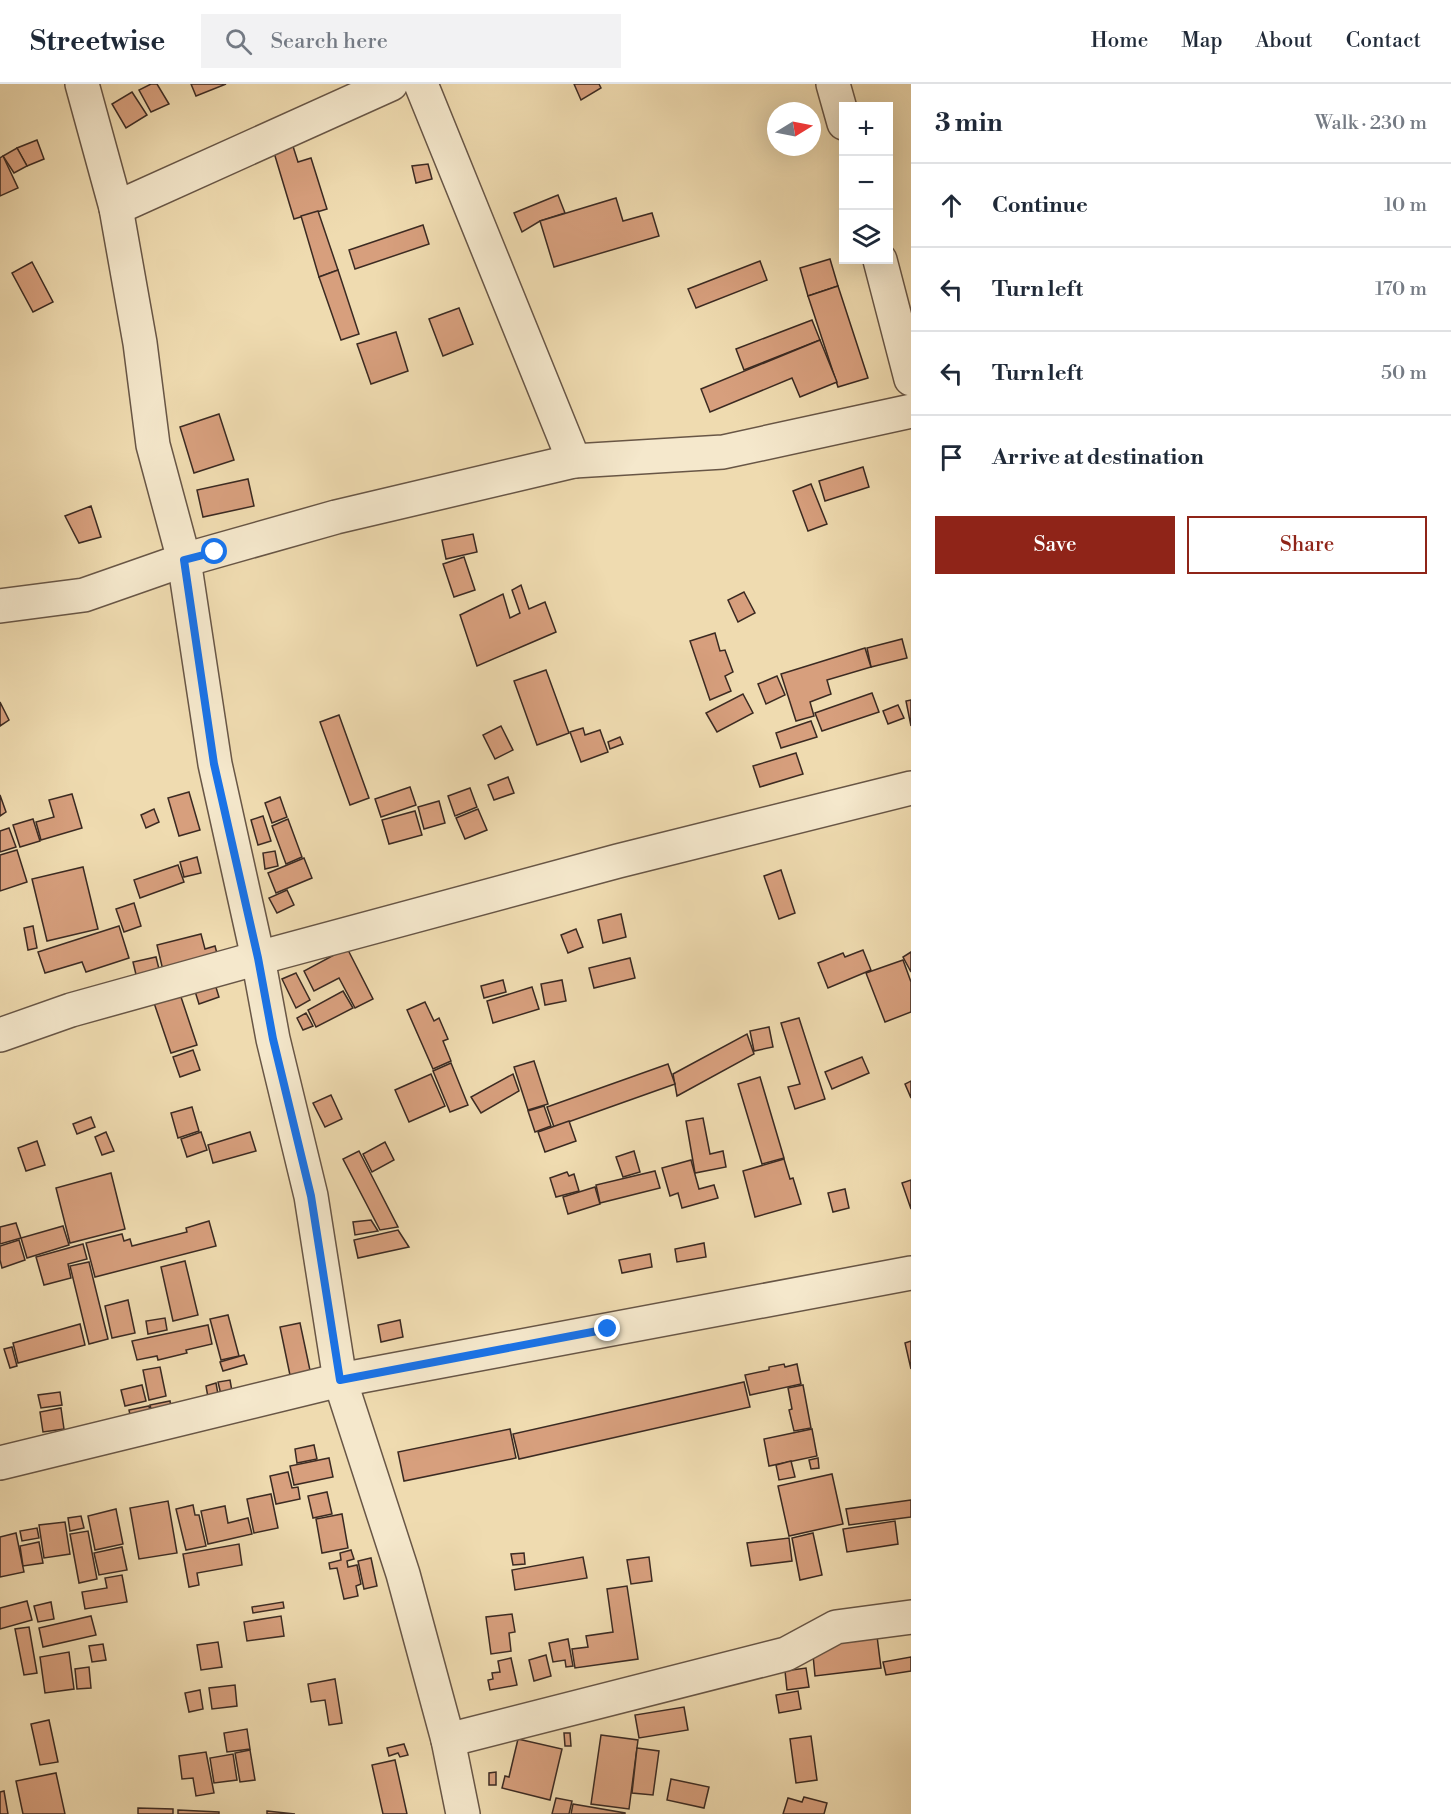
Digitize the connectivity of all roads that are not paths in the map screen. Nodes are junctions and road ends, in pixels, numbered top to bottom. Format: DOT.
graph roads {
  1 [pos="82,84"];
  2 [pos="391,84"];
  3 [pos="421,84"];
  4 [pos="833,84"];
  5 [pos="839,107"];
  6 [pos="116,208"];
  7 [pos="881,264"];
  8 [pos="911,379"];
  9 [pos="911,411"];
  10 [pos="574,461"];
  11 [pos="184,560"];
  12 [pos="0,606"];
  13 [pos="911,788"];
  14 [pos="258,958"];
  15 [pos="0,1035"];
  16 [pos="911,1273"];
  17 [pos="340,1380"];
  18 [pos="0,1463"];
  19 [pos="911,1617"];
  20 [pos="448,1740"];
  21 [pos="463,1814"];
  1 -- 6 [label="street"];
  2 -- 6 [label="street"];
  3 -- 10 [label="street"];
  4 -- 5 [label="street"];
  6 -- 11 [label="street"];
  7 -- 8 [label="street"];
  9 -- 10 [label="street"];
  10 -- 11 [label="street"];
  11 -- 12 [label="street"];
  11 -- 14 [label="street"];
  13 -- 14 [label="street"];
  14 -- 15 [label="street"];
  14 -- 17 [label="street"];
  16 -- 17 [label="street"];
  17 -- 18 [label="street"];
  17 -- 20 [label="street"];
  19 -- 20 [label="street"];
  20 -- 21 [label="street"];
}
